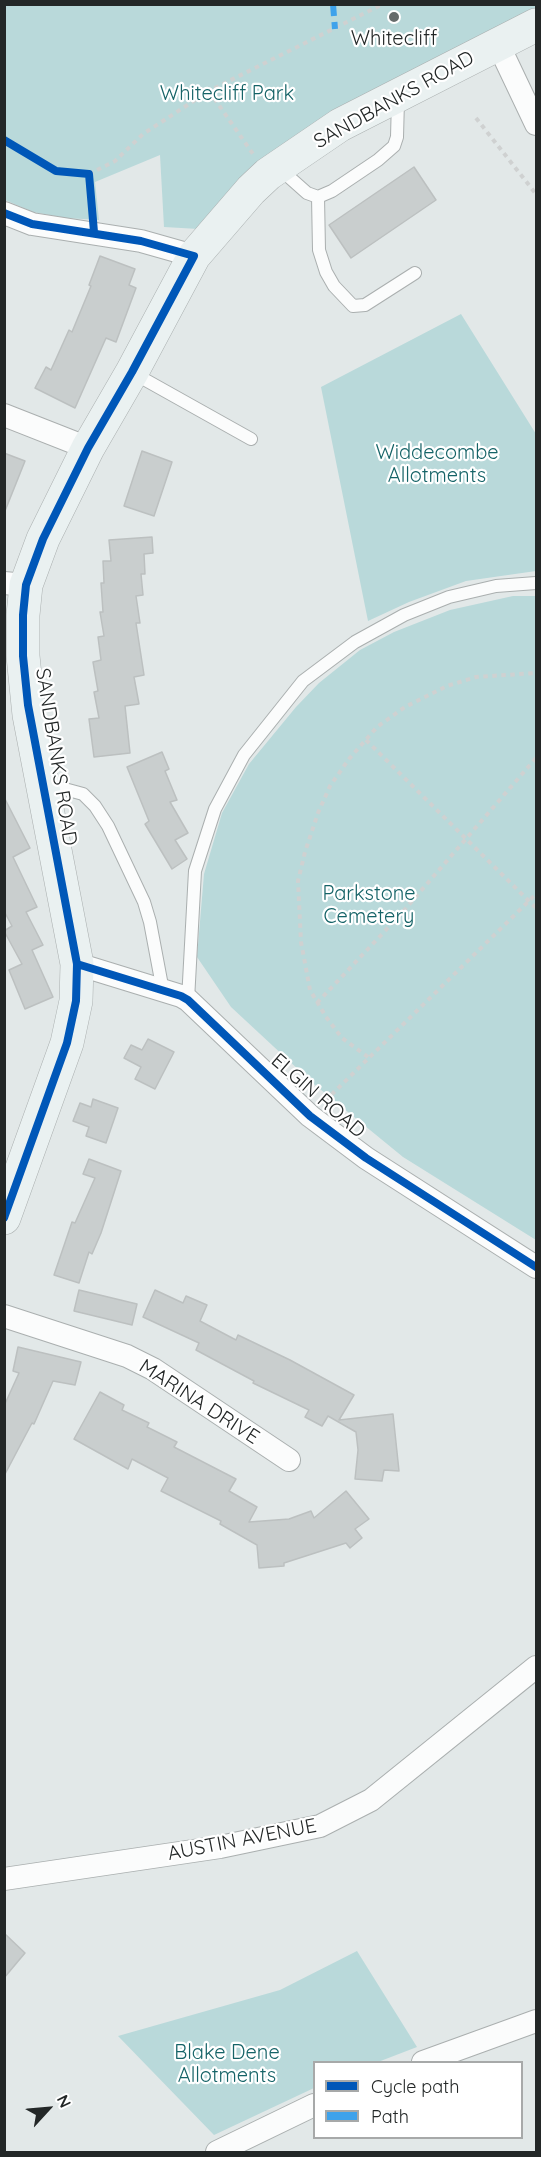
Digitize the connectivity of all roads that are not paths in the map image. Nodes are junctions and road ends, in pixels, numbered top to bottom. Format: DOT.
graph roads {
  1 [pos="537,25"];
  2 [pos="498,44"];
  3 [pos="398,95"];
  4 [pos="537,124"];
  5 [pos="273,171"];
  6 [pos="318,197"];
  7 [pos="4,213"];
  8 [pos="194,256"];
  9 [pos="415,273"];
  10 [pos="132,372"];
  11 [pos="4,415"];
  12 [pos="251,439"];
  13 [pos="88,448"];
  14 [pos="537,583"];
  15 [pos="15,584"];
  16 [pos="42,783"];
  17 [pos="77,964"];
  18 [pos="163,990"];
  19 [pos="188,1000"];
  20 [pos="11,1179"];
  21 [pos="4,1218"];
  22 [pos="537,1267"];
  23 [pos="4,1316"];
  24 [pos="289,1460"];
  25 [pos="537,1668"];
  26 [pos="4,1879"];
  27 [pos="537,2021"];
  28 [pos="426,2061"];
  29 [pos="313,2107"];
  30 [pos="254,2144"];
  31 [pos="217,2152"];
  1 -- 2 [label="main road, SANDBANKS ROAD"];
  2 -- 3 [label="main road, SANDBANKS ROAD"];
  2 -- 4 [label="street"];
  3 -- 5 [label="main road, SANDBANKS ROAD"];
  3 -- 6 [label="lane"];
  5 -- 6 [label="lane"];
  5 -- 8 [label="main road, SANDBANKS ROAD"];
  6 -- 9 [label="lane"];
  7 -- 8 [label="street"];
  8 -- 10 [label="main road, SANDBANKS ROAD"];
  10 -- 12 [label="lane"];
  10 -- 13 [label="main road, SANDBANKS ROAD"];
  11 -- 13 [label="street"];
  13 -- 15 [label="main road, SANDBANKS ROAD"];
  14 -- 19 [label="lane"];
  15 -- 16 [label="main road, SANDBANKS ROAD"];
  16 -- 17 [label="main road, SANDBANKS ROAD"];
  16 -- 18 [label="lane"];
  17 -- 18 [label="street, ELGIN ROAD"];
  17 -- 20 [label="main road, SANDBANKS ROAD"];
  18 -- 19 [label="street, ELGIN ROAD"];
  19 -- 22 [label="street, ELGIN ROAD"];
  20 -- 21 [label="main road, SANDBANKS ROAD"];
  23 -- 24 [label="street, MARINA DRIVE"];
  25 -- 26 [label="street, AUSTIN AVENUE"];
  27 -- 28 [label="street"];
  29 -- 30 [label="street"];
  30 -- 31 [label="street"];
}
